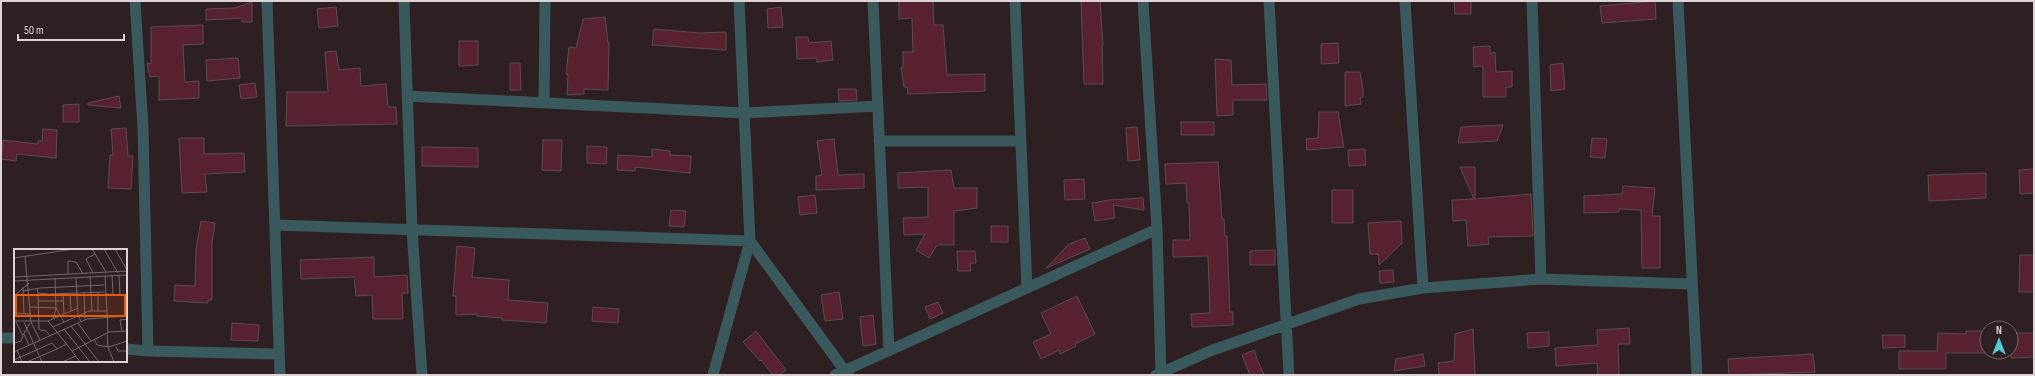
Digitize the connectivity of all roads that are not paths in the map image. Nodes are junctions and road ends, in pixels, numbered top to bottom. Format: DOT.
graph roads {
  1 [pos="135,1"];
  2 [pos="267,1"];
  3 [pos="404,1"];
  4 [pos="545,1"];
  5 [pos="739,1"];
  6 [pos="873,1"];
  7 [pos="1016,1"];
  8 [pos="1143,1"];
  9 [pos="1269,1"];
  10 [pos="1405,1"];
  11 [pos="1532,1"];
  12 [pos="1678,1"];
  13 [pos="408,96"];
  14 [pos="544,103"];
  15 [pos="878,106"];
  16 [pos="744,114"];
  17 [pos="880,140"];
  18 [pos="1021,141"];
  19 [pos="275,225"];
  20 [pos="1157,229"];
  21 [pos="412,230"];
  22 [pos="750,242"];
  23 [pos="1541,279"];
  24 [pos="1691,284"];
  25 [pos="1027,288"];
  26 [pos="1423,288"];
  27 [pos="1288,324"];
  28 [pos="1,338"];
  29 [pos="14,338"];
  30 [pos="127,349"];
  31 [pos="889,351"];
  32 [pos="148,352"];
  33 [pos="279,354"];
  34 [pos="847,373"];
  35 [pos="1159,374"];
  36 [pos="280,375"];
  37 [pos="422,375"];
  38 [pos="713,375"];
  39 [pos="835,375"];
  40 [pos="1289,375"];
  41 [pos="1697,375"];
  1 -- 32 [label="street"];
  2 -- 19 [label="street"];
  3 -- 13 [label="street"];
  4 -- 14 [label="street"];
  5 -- 16 [label="street"];
  6 -- 15 [label="street"];
  7 -- 18 [label="street"];
  8 -- 20 [label="street"];
  9 -- 27 [label="street"];
  10 -- 26 [label="street"];
  11 -- 23 [label="street"];
  12 -- 24 [label="street"];
  13 -- 14 [label="street"];
  13 -- 21 [label="street"];
  14 -- 16 [label="street"];
  15 -- 16 [label="street"];
  15 -- 17 [label="street"];
  16 -- 22 [label="street"];
  17 -- 18 [label="street"];
  17 -- 31 [label="street"];
  18 -- 25 [label="street"];
  19 -- 21 [label="street"];
  19 -- 33 [label="street"];
  20 -- 25 [label="street"];
  20 -- 35 [label="street"];
  21 -- 22 [label="street"];
  21 -- 37 [label="street"];
  22 -- 34 [label="street"];
  22 -- 38 [label="street"];
  23 -- 24 [label="street"];
  23 -- 26 [label="street"];
  24 -- 41 [label="street"];
  25 -- 31 [label="street"];
  26 -- 27 [label="street"];
  27 -- 35 [label="street"];
  27 -- 40 [label="street"];
  28 -- 29 [label="street"];
  30 -- 32 [label="street"];
  31 -- 34 [label="street"];
  32 -- 33 [label="street"];
  33 -- 36 [label="street"];
  34 -- 39 [label="street"];
}
